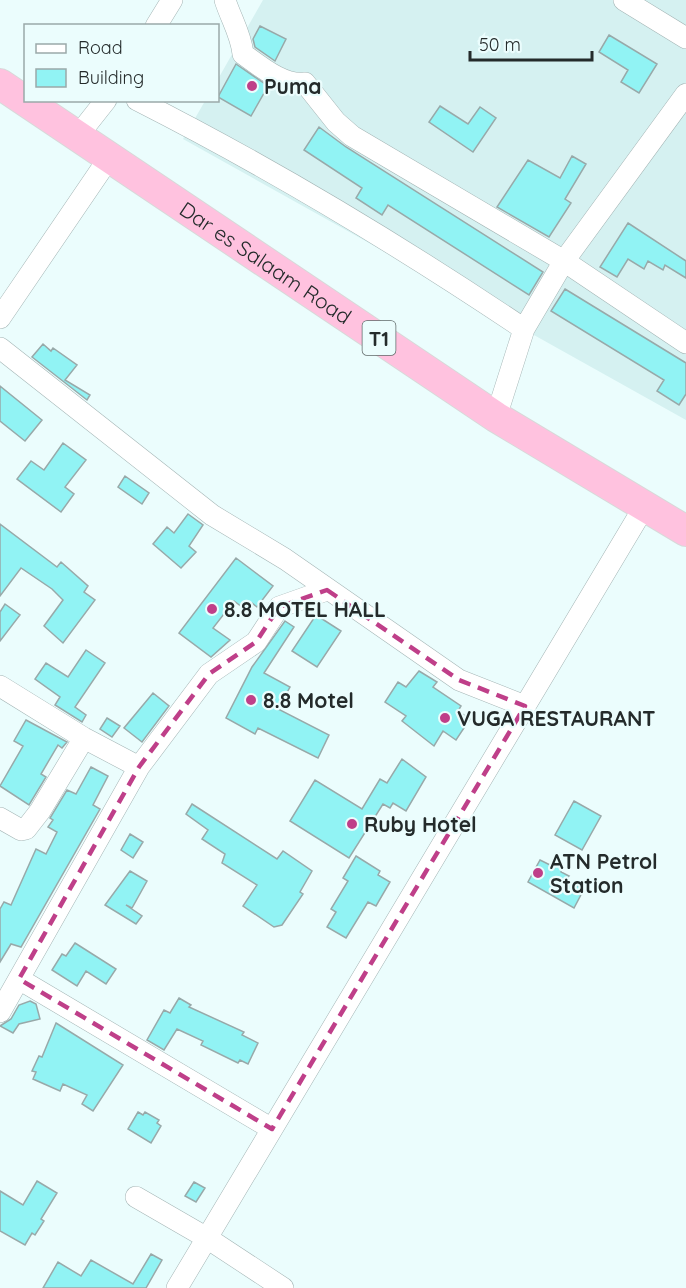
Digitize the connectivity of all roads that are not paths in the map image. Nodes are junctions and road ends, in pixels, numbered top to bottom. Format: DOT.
graph roads {
  1 [pos="172,0"];
  2 [pos="225,0"];
  3 [pos="624,0"];
  4 [pos="157,24"];
  5 [pos="686,38"];
  6 [pos="0,84"];
  7 [pos="686,94"];
  8 [pos="24,101"];
  9 [pos="25,102"];
  10 [pos="104,102"];
  11 [pos="141,102"];
  12 [pos="76,138"];
  13 [pos="109,158"];
  14 [pos="564,261"];
  15 [pos="0,318"];
  16 [pos="524,329"];
  17 [pos="686,343"];
  18 [pos="0,348"];
  19 [pos="496,417"];
  20 [pos="644,507"];
  21 [pos="686,531"];
  22 [pos="327,590"];
  23 [pos="0,686"];
  24 [pos="525,706"];
  25 [pos="84,738"];
  26 [pos="139,767"];
  27 [pos="0,818"];
  28 [pos="20,980"];
  29 [pos="0,1012"];
  30 [pos="272,1129"];
  31 [pos="136,1197"];
  32 [pos="207,1238"];
  33 [pos="177,1288"];
  34 [pos="283,1288"];
  1 -- 4 [label="street"];
  2 -- 14 [label="street"];
  3 -- 5 [label="street"];
  6 -- 8 [label="highway, Dar es Salaam Road / T1"];
  7 -- 14 [label="street"];
  9 -- 12 [label="highway, Dar es Salaam Road / T1"];
  10 -- 12 [label="street"];
  11 -- 16 [label="street"];
  12 -- 13 [label="highway, Dar es Salaam Road / T1"];
  13 -- 15 [label="street"];
  13 -- 19 [label="highway, Dar es Salaam Road / T1"];
  14 -- 16 [label="street"];
  14 -- 17 [label="street"];
  16 -- 19 [label="street"];
  18 -- 22 [label="street"];
  19 -- 20 [label="highway, Dar es Salaam Road / T1"];
  20 -- 21 [label="highway, Dar es Salaam Road / T1"];
  20 -- 24 [label="street"];
  22 -- 24 [label="street"];
  22 -- 26 [label="street"];
  23 -- 25 [label="street"];
  24 -- 30 [label="street"];
  25 -- 26 [label="street"];
  25 -- 27 [label="street"];
  26 -- 28 [label="street"];
  28 -- 29 [label="street"];
  28 -- 30 [label="street"];
  30 -- 32 [label="street"];
  31 -- 32 [label="street"];
  32 -- 33 [label="street"];
  32 -- 34 [label="street"];
}
